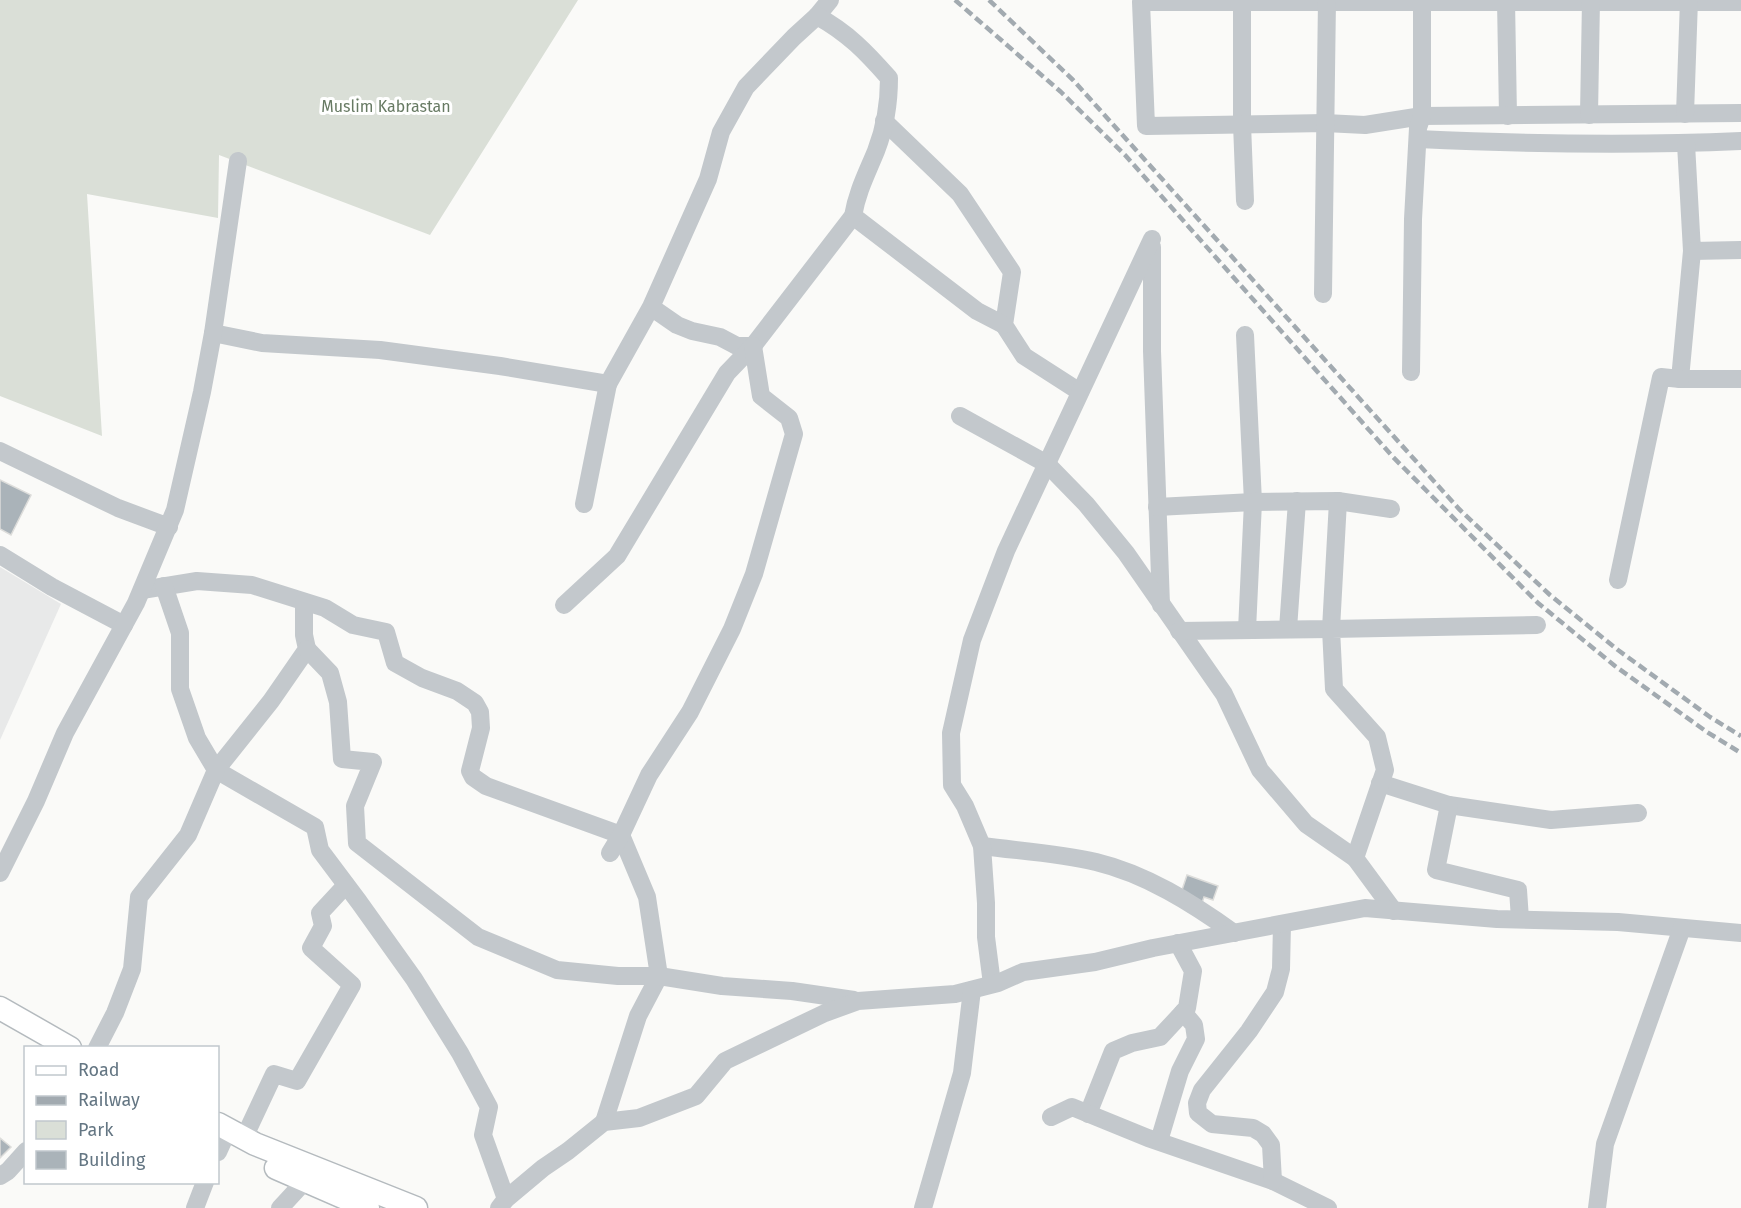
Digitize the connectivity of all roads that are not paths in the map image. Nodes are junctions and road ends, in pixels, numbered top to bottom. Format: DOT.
graph roads {
  1 [pos="831,0"];
  2 [pos="1141,1"];
  3 [pos="1242,1"];
  4 [pos="1327,1"];
  5 [pos="1422,1"];
  6 [pos="1506,1"];
  7 [pos="1591,1"];
  8 [pos="1689,1"];
  9 [pos="1741,2"];
  10 [pos="817,16"];
  11 [pos="1741,113"];
  12 [pos="1686,114"];
  13 [pos="1589,115"];
  14 [pos="1508,116"];
  15 [pos="884,121"];
  16 [pos="1325,123"];
  17 [pos="1242,124"];
  18 [pos="1741,125"];
  19 [pos="1419,128"];
  20 [pos="1741,141"];
  21 [pos="1686,144"];
  22 [pos="238,161"];
  23 [pos="1245,201"];
  24 [pos="853,216"];
  25 [pos="1741,250"];
  26 [pos="1692,251"];
  27 [pos="1323,294"];
  28 [pos="651,307"];
  29 [pos="1004,325"];
  30 [pos="213,333"];
  31 [pos="1245,335"];
  32 [pos="753,346"];
  33 [pos="1412,372"];
  34 [pos="1680,379"];
  35 [pos="1741,379"];
  36 [pos="608,384"];
  37 [pos="1080,392"];
  38 [pos="960,416"];
  39 [pos="0,451"];
  40 [pos="1047,464"];
  41 [pos="1297,501"];
  42 [pos="1338,501"];
  43 [pos="1253,502"];
  44 [pos="584,504"];
  45 [pos="1157,507"];
  46 [pos="1391,509"];
  47 [pos="169,527"];
  48 [pos="0,555"];
  49 [pos="1618,580"];
  50 [pos="164,586"];
  51 [pos="142,590"];
  52 [pos="304,602"];
  53 [pos="564,605"];
  54 [pos="1161,605"];
  55 [pos="124,625"];
  56 [pos="1537,625"];
  57 [pos="1288,629"];
  58 [pos="1331,629"];
  59 [pos="1247,630"];
  60 [pos="1179,631"];
  61 [pos="307,649"];
  62 [pos="216,770"];
  63 [pos="1380,783"];
  64 [pos="1449,805"];
  65 [pos="1638,813"];
  66 [pos="621,835"];
  67 [pos="982,846"];
  68 [pos="610,853"];
  69 [pos="1355,858"];
  70 [pos="0,873"];
  71 [pos="346,885"];
  72 [pos="1394,911"];
  73 [pos="1520,919"];
  74 [pos="1282,924"];
  75 [pos="1682,928"];
  76 [pos="1234,933"];
  77 [pos="1741,933"];
  78 [pos="1178,943"];
  79 [pos="659,976"];
  80 [pos="992,984"];
  81 [pos="972,990"];
  82 [pos="858,1001"];
  83 [pos="0,1008"];
  84 [pos="1183,1012"];
  85 [pos="0,1022"];
  86 [pos="45,1046"];
  87 [pos="68,1046"];
  88 [pos="98,1046"];
  89 [pos="1089,1114"];
  90 [pos="1051,1116"];
  91 [pos="604,1122"];
  92 [pos="224,1139"];
  93 [pos="1159,1141"];
  94 [pos="24,1153"];
  95 [pos="0,1176"];
  96 [pos="305,1181"];
  97 [pos="1273,1182"];
  98 [pos="204,1184"];
  99 [pos="503,1203"];
  100 [pos="195,1208"];
  101 [pos="280,1208"];
  102 [pos="368,1208"];
  103 [pos="416,1208"];
  104 [pos="923,1208"];
  105 [pos="1328,1208"];
  106 [pos="1596,1208"];
  1 -- 10 [label="street"];
  2 -- 3 [label="street"];
  2 -- 17 [label="street"];
  3 -- 4 [label="street"];
  3 -- 17 [label="street"];
  4 -- 5 [label="street"];
  4 -- 16 [label="street"];
  5 -- 6 [label="street"];
  5 -- 19 [label="street"];
  6 -- 7 [label="street"];
  6 -- 14 [label="street"];
  7 -- 8 [label="street"];
  7 -- 13 [label="street"];
  8 -- 9 [label="street"];
  8 -- 12 [label="street"];
  10 -- 15 [label="street"];
  10 -- 28 [label="street"];
  11 -- 12 [label="street"];
  12 -- 13 [label="street"];
  13 -- 14 [label="street"];
  14 -- 19 [label="street"];
  15 -- 24 [label="street"];
  15 -- 29 [label="street"];
  16 -- 17 [label="street"];
  16 -- 19 [label="street"];
  16 -- 27 [label="street"];
  17 -- 23 [label="street"];
  18 -- 19 [label="street"];
  19 -- 21 [label="street"];
  19 -- 33 [label="street"];
  20 -- 21 [label="street"];
  21 -- 26 [label="street"];
  22 -- 30 [label="street"];
  24 -- 29 [label="street"];
  24 -- 32 [label="street"];
  25 -- 26 [label="street"];
  26 -- 34 [label="street"];
  28 -- 32 [label="street"];
  28 -- 36 [label="street"];
  29 -- 37 [label="street"];
  30 -- 36 [label="street"];
  30 -- 47 [label="street"];
  31 -- 43 [label="street"];
  32 -- 53 [label="street"];
  32 -- 66 [label="street"];
  34 -- 35 [label="street"];
  34 -- 49 [label="street"];
  36 -- 44 [label="street"];
  37 -- 40 [label="street"];
  37 -- 45 [label="street"];
  38 -- 40 [label="street"];
  39 -- 47 [label="street"];
  40 -- 54 [label="street"];
  40 -- 67 [label="street"];
  41 -- 42 [label="street"];
  41 -- 43 [label="street"];
  41 -- 57 [label="street"];
  42 -- 46 [label="street"];
  42 -- 58 [label="street"];
  43 -- 45 [label="street"];
  43 -- 59 [label="street"];
  45 -- 54 [label="street"];
  47 -- 51 [label="street"];
  48 -- 55 [label="street"];
  50 -- 51 [label="street"];
  50 -- 52 [label="street"];
  50 -- 62 [label="street"];
  51 -- 55 [label="street"];
  52 -- 61 [label="street"];
  52 -- 66 [label="street"];
  54 -- 60 [label="street"];
  55 -- 70 [label="street"];
  56 -- 58 [label="street"];
  57 -- 58 [label="street"];
  57 -- 59 [label="street"];
  58 -- 63 [label="street"];
  59 -- 60 [label="street"];
  60 -- 69 [label="street"];
  61 -- 62 [label="street"];
  61 -- 79 [label="street"];
  62 -- 71 [label="street"];
  62 -- 88 [label="street"];
  63 -- 64 [label="street"];
  63 -- 69 [label="street"];
  64 -- 65 [label="street"];
  64 -- 73 [label="street"];
  66 -- 68 [label="street"];
  66 -- 79 [label="street"];
  67 -- 76 [label="street"];
  67 -- 80 [label="street"];
  69 -- 72 [label="street"];
  71 -- 92 [label="street"];
  71 -- 99 [label="street"];
  72 -- 73 [label="street"];
  72 -- 74 [label="street"];
  73 -- 75 [label="street"];
  74 -- 76 [label="street"];
  74 -- 97 [label="street"];
  75 -- 77 [label="street"];
  75 -- 106 [label="street"];
  76 -- 78 [label="street"];
  78 -- 80 [label="street"];
  78 -- 84 [label="street"];
  79 -- 82 [label="street"];
  79 -- 91 [label="street"];
  80 -- 81 [label="street"];
  81 -- 82 [label="street"];
  81 -- 104 [label="street"];
  82 -- 91 [label="street"];
  83 -- 87 [label="main road"];
  84 -- 89 [label="street"];
  84 -- 93 [label="street"];
  85 -- 86 [label="main road"];
  89 -- 90 [label="street"];
  89 -- 93 [label="street"];
  91 -- 99 [label="street"];
  92 -- 96 [label="main road"];
  92 -- 103 [label="main road"];
  93 -- 97 [label="street"];
  94 -- 95 [label="street"];
  96 -- 101 [label="street"];
  96 -- 102 [label="main road"];
  97 -- 105 [label="street"];
  98 -- 100 [label="street"];
}
